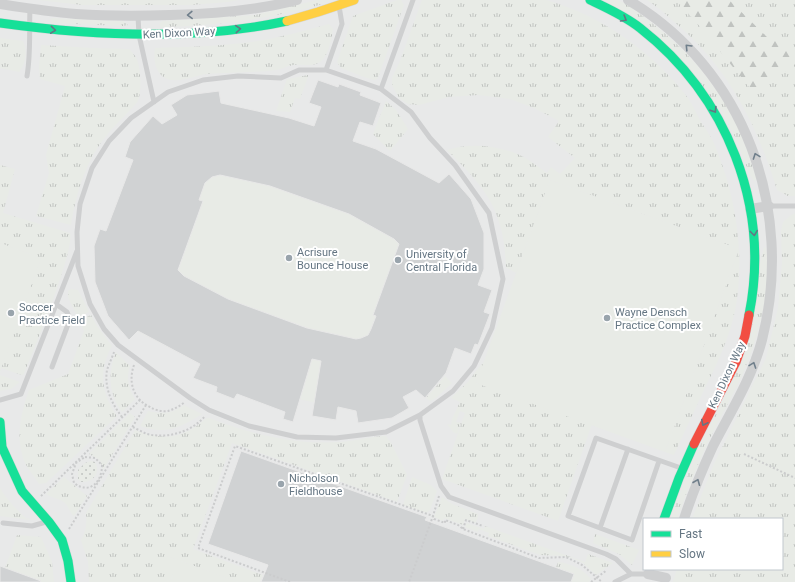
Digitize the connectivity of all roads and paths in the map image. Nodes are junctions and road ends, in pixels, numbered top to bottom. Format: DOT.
graph roads {
  1 [pos="297,0"];
  2 [pos="354,0"];
  3 [pos="413,0"];
  4 [pos="590,0"];
  5 [pos="628,0"];
  6 [pos="338,3"];
  7 [pos="0,4"];
  8 [pos="30,8"];
  9 [pos="138,16"];
  10 [pos="0,23"];
  11 [pos="29,27"];
  12 [pos="139,35"];
  13 [pos="326,70"];
  14 [pos="27,76"];
  15 [pos="381,89"];
  16 [pos="154,102"];
  17 [pos="770,206"];
  18 [pos="795,206"];
  19 [pos="750,209"];
  20 [pos="78,248"];
  21 [pos="56,304"];
  22 [pos="118,345"];
  23 [pos="137,358"];
  24 [pos="52,367"];
  25 [pos="190,398"];
  26 [pos="0,400"];
  27 [pos="140,400"];
  28 [pos="146,405"];
  29 [pos="209,410"];
  30 [pos="420,415"];
  31 [pos="122,417"];
  32 [pos="0,422"];
  33 [pos="132,426"];
  34 [pos="628,449"];
  35 [pos="744,454"];
  36 [pos="660,460"];
  37 [pos="76,463"];
  38 [pos="684,469"];
  39 [pos="795,478"];
  40 [pos="98,482"];
  41 [pos="444,490"];
  42 [pos="33,504"];
  43 [pos="432,516"];
  44 [pos="664,518"];
  45 [pos="684,518"];
  46 [pos="49,522"];
  47 [pos="3,523"];
  48 [pos="483,526"];
  49 [pos="600,528"];
  50 [pos="463,529"];
  51 [pos="62,540"];
  52 [pos="607,570"];
  53 [pos="631,574"];
  54 [pos="648,575"];
  55 [pos="666,576"];
  56 [pos="596,577"];
  57 [pos="71,582"];
  58 [pos="290,582"];
  59 [pos="409,582"];
  60 [pos="591,582"];
  61 [pos="602,582"];
  62 [pos="615,582"];
  1 -- 9 [label="street, Ken Dixon Way, one-way"];
  2 -- 6 [label="street, Ken Dixon Way"];
  3 -- 15 [label="lane"];
  4 -- 19 [label="street, Ken Dixon Way, one-way"];
  17 -- 5 [label="street, Ken Dixon Way, one-way"];
  12 -- 6 [label="street, Ken Dixon Way, one-way"];
  6 -- 13 [label="lane"];
  7 -- 8 [label="street, Ken Dixon Way"];
  8 -- 9 [label="street, Ken Dixon Way"];
  8 -- 11 [label="lane"];
  9 -- 12 [label="lane"];
  10 -- 11 [label="street, Ken Dixon Way"];
  11 -- 12 [label="street, Ken Dixon Way, one-way"];
  11 -- 14 [label="lane"];
  12 -- 16 [label="lane"];
  13 -- 15 [label="lane"];
  13 -- 16 [label="lane"];
  15 -- 30 [label="lane"];
  16 -- 20 [label="lane"];
  17 -- 18 [label="lane"];
  17 -- 19 [label="street"];
  45 -- 17 [label="street, Ken Dixon Way, one-way"];
  19 -- 38 [label="street, Ken Dixon Way, one-way"];
  20 -- 21 [label="lane"];
  20 -- 22 [label="lane"];
  21 -- 24 [label="lane"];
  21 -- 26 [label="lane"];
  22 -- 23 [label="lane"];
  22 -- 31 [label="path"];
  23 -- 25 [label="lane"];
  23 -- 27 [label="path"];
  25 -- 28 [label="path"];
  25 -- 29 [label="lane"];
  27 -- 28 [label="path"];
  27 -- 31 [label="path"];
  28 -- 33 [label="path"];
  29 -- 30 [label="lane"];
  29 -- 33 [label="path"];
  30 -- 41 [label="lane"];
  31 -- 37 [label="path"];
  32 -- 42 [label="street"];
  33 -- 40 [label="path"];
  34 -- 36 [label="lane"];
  34 -- 49 [label="lane"];
  34 -- 49 [label="lane"];
  35 -- 39 [label="path"];
  36 -- 38 [label="lane"];
  36 -- 49 [label="lane"];
  37 -- 40 [label="path"];
  37 -- 40 [label="path"];
  37 -- 42 [label="path"];
  38 -- 44 [label="street, Ken Dixon Way"];
  40 -- 51 [label="path"];
  41 -- 43 [label="path"];
  41 -- 53 [label="lane"];
  42 -- 46 [label="street"];
  43 -- 50 [label="path"];
  43 -- 58 [label="path"];
  43 -- 59 [label="path"];
  46 -- 47 [label="lane"];
  46 -- 51 [label="street"];
  48 -- 50 [label="path"];
  50 -- 56 [label="path"];
  51 -- 57 [label="street"];
  52 -- 56 [label="path"];
  53 -- 54 [label="lane"];
  53 -- 62 [label="lane"];
  54 -- 55 [label="street"];
  56 -- 60 [label="path"];
  56 -- 61 [label="path"];
}
